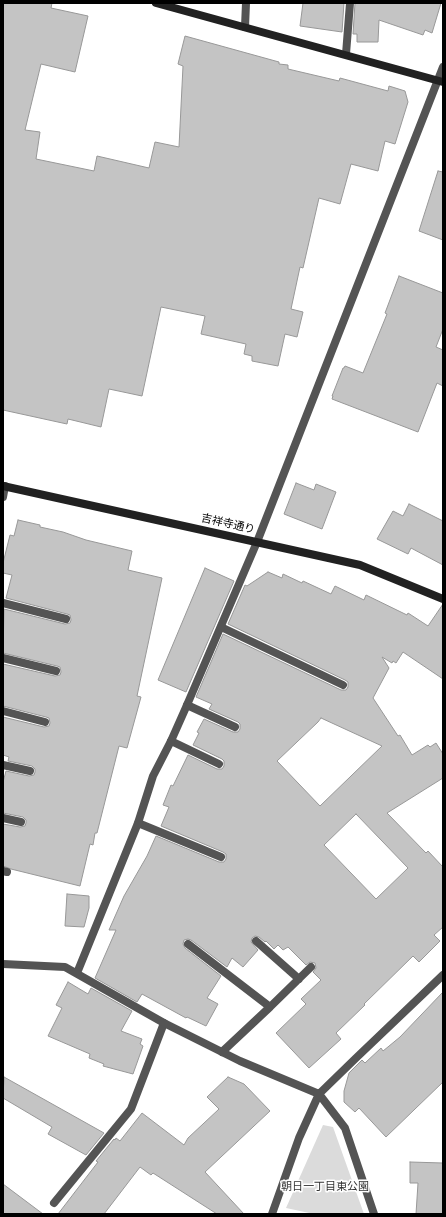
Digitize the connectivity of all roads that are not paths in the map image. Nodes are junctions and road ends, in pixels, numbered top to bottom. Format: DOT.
graph roads {
  1 [pos="156,3"];
  2 [pos="246,3"];
  3 [pos="350,3"];
  4 [pos="245,27"];
  5 [pos="346,54"];
  6 [pos="443,67"];
  7 [pos="440,81"];
  8 [pos="4,486"];
  9 [pos="3,497"];
  10 [pos="257,542"];
  11 [pos="443,599"];
  12 [pos="3,603"];
  13 [pos="66,618"];
  14 [pos="221,627"];
  15 [pos="3,658"];
  16 [pos="56,671"];
  17 [pos="343,685"];
  18 [pos="187,705"];
  19 [pos="3,711"];
  20 [pos="45,722"];
  21 [pos="235,727"];
  22 [pos="172,741"];
  23 [pos="219,764"];
  24 [pos="3,765"];
  25 [pos="30,771"];
  26 [pos="3,818"];
  27 [pos="21,822"];
  28 [pos="138,823"];
  29 [pos="222,857"];
  30 [pos="256,941"];
  31 [pos="188,944"];
  32 [pos="3,964"];
  33 [pos="310,967"];
  34 [pos="77,973"];
  35 [pos="443,976"];
  36 [pos="298,979"];
  37 [pos="270,1008"];
  38 [pos="164,1023"];
  39 [pos="222,1052"];
  40 [pos="319,1094"];
  41 [pos="54,1203"];
  42 [pos="272,1214"];
  43 [pos="374,1214"];
  1 -- 4 [label="street"];
  2 -- 4 [label="street"];
  3 -- 5 [label="street"];
  4 -- 5 [label="street"];
  5 -- 7 [label="street"];
  6 -- 7 [label="street"];
  7 -- 10 [label="street"];
  8 -- 9 [label="street"];
  8 -- 10 [label="street, 吉祥寺通り"];
  10 -- 11 [label="street, 吉祥寺通り"];
  10 -- 14 [label="street"];
  12 -- 13 [label="street"];
  14 -- 17 [label="street"];
  14 -- 18 [label="street"];
  15 -- 16 [label="street"];
  18 -- 21 [label="street"];
  18 -- 22 [label="street"];
  19 -- 20 [label="street"];
  22 -- 23 [label="street"];
  22 -- 28 [label="street"];
  24 -- 25 [label="street"];
  26 -- 27 [label="street"];
  28 -- 29 [label="street"];
  28 -- 34 [label="street"];
  30 -- 36 [label="street"];
  31 -- 37 [label="street"];
  32 -- 34 [label="street"];
  33 -- 36 [label="street"];
  34 -- 38 [label="street"];
  35 -- 40 [label="street"];
  36 -- 37 [label="street"];
  37 -- 39 [label="street"];
  38 -- 39 [label="street"];
  38 -- 41 [label="street"];
  39 -- 40 [label="street"];
  40 -- 42 [label="street"];
  40 -- 43 [label="street"];
}
